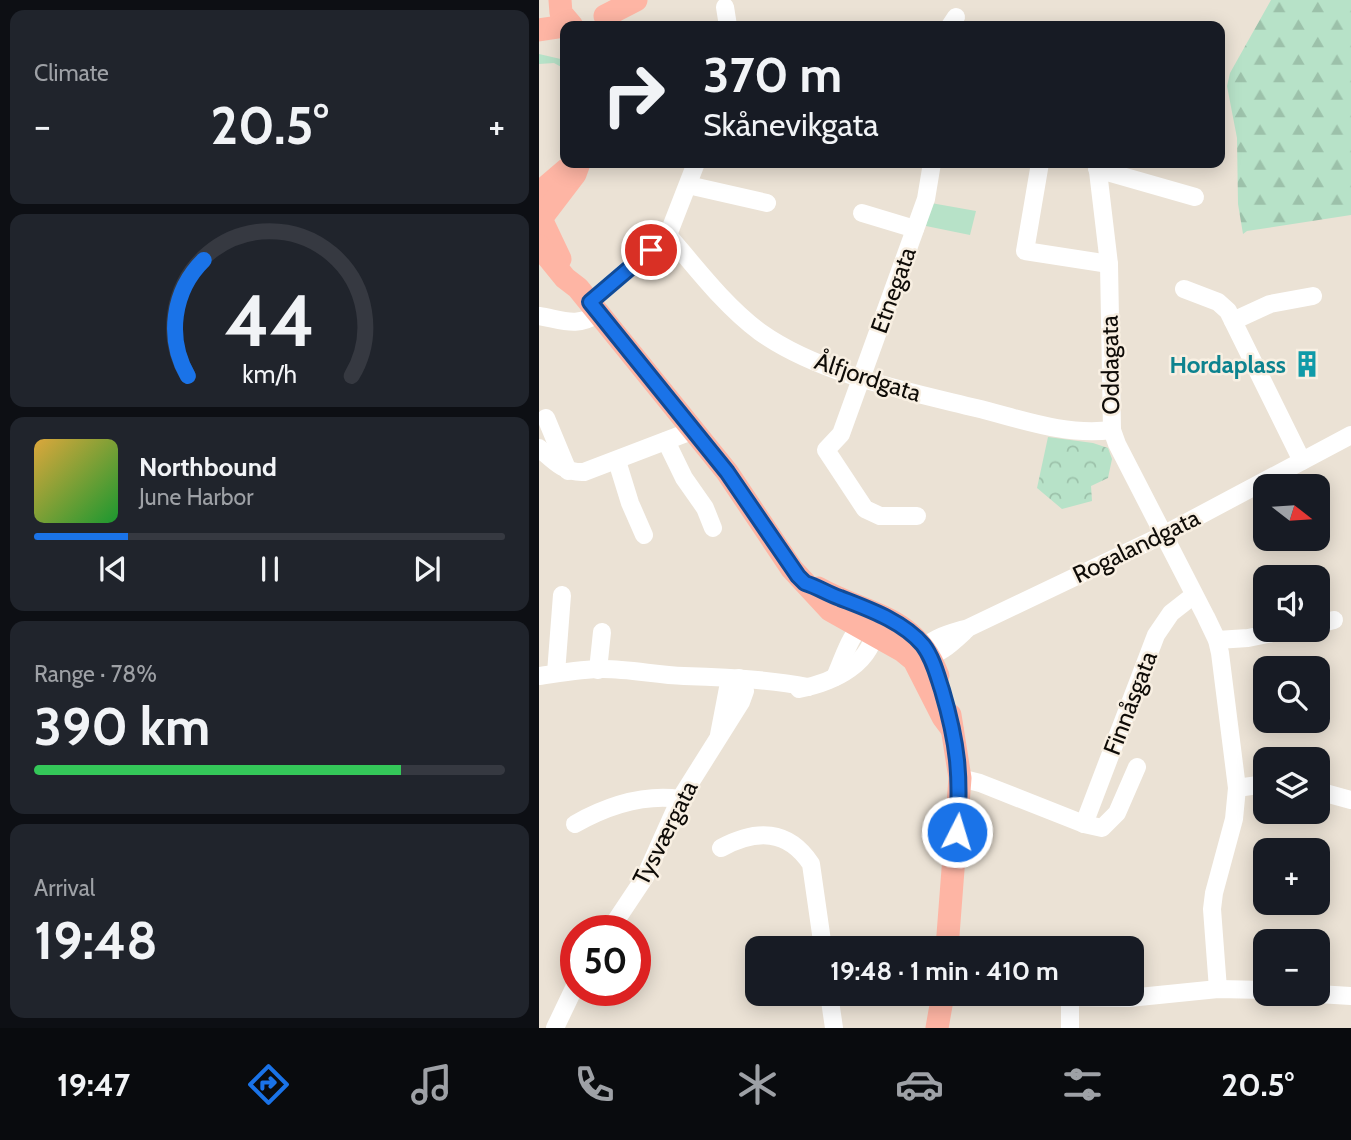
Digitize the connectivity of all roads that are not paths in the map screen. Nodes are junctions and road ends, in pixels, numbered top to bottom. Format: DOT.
graph roads {
  1 [pos="553,0"];
  2 [pos="560,0"];
  3 [pos="636,0"];
  4 [pos="539,6"];
  5 [pos="725,7"];
  6 [pos="602,18"];
  7 [pos="566,21"];
  8 [pos="727,21"];
  9 [pos="560,27"];
  10 [pos="539,30"];
  11 [pos="571,168"];
  12 [pos="576,168"];
  13 [pos="694,168"];
  14 [pos="931,168"];
  15 [pos="1039,168"];
  16 [pos="1097,168"];
  17 [pos="1103,168"];
  18 [pos="688,185"];
  19 [pos="539,193"];
  20 [pos="1195,197"];
  21 [pos="767,203"];
  22 [pos="862,213"];
  23 [pos="541,216"];
  24 [pos="915,229"];
  25 [pos="668,236"];
  26 [pos="539,246"];
  27 [pos="1109,264"];
  28 [pos="1184,289"];
  29 [pos="1313,296"];
  30 [pos="589,301"];
  31 [pos="539,316"];
  32 [pos="1233,321"];
  33 [pos="861,377"];
  34 [pos="546,418"];
  35 [pos="694,430"];
  36 [pos="1112,430"];
  37 [pos="1351,435"];
  38 [pos="666,441"];
  39 [pos="539,448"];
  40 [pos="617,461"];
  41 [pos="1302,461"];
  42 [pos="568,471"];
  43 [pos="917,516"];
  44 [pos="713,528"];
  45 [pos="644,535"];
  46 [pos="1163,535"];
  47 [pos="562,595"];
  48 [pos="1194,595"];
  49 [pos="870,625"];
  50 [pos="602,632"];
  51 [pos="1253,637"];
  52 [pos="1217,640"];
  53 [pos="922,655"];
  54 [pos="598,670"];
  55 [pos="547,675"];
  56 [pos="737,686"];
  57 [pos="1137,766"];
  58 [pos="960,778"];
  59 [pos="1253,786"];
  60 [pos="1237,788"];
  61 [pos="1330,794"];
  62 [pos="680,799"];
  63 [pos="1351,800"];
  64 [pos="575,824"];
  65 [pos="1084,824"];
  66 [pos="722,848"];
  67 [pos="620,915"];
  68 [pos="821,936"];
  69 [pos="948,936"];
  70 [pos="1218,989"];
  71 [pos="1253,990"];
  72 [pos="1330,994"];
  73 [pos="1144,996"];
  74 [pos="1351,996"];
  75 [pos="566,1006"];
  76 [pos="831,1006"];
  77 [pos="1070,1006"];
  78 [pos="555,1028"];
  79 [pos="834,1028"];
  80 [pos="1070,1028"];
  1 -- 4 [label="main road"];
  2 -- 7 [label="main road"];
  3 -- 6 [label="main road"];
  5 -- 8 [label="street"];
  9 -- 10 [label="main road"];
  11 -- 19 [label="main road"];
  12 -- 23 [label="main road"];
  13 -- 18 [label="street"];
  14 -- 24 [label="street, Etnegata"];
  15 -- 27 [label="street"];
  16 -- 27 [label="street, Oddagata"];
  17 -- 20 [label="street, Oddagata"];
  18 -- 21 [label="street"];
  18 -- 25 [label="street"];
  22 -- 24 [label="street"];
  23 -- 30 [label="main road"];
  24 -- 33 [label="street, Etnegata"];
  25 -- 30 [label="street"];
  25 -- 33 [label="street, Ålfjordgata"];
  26 -- 30 [label="main road"];
  27 -- 36 [label="street, Oddagata"];
  28 -- 32 [label="street"];
  29 -- 32 [label="street"];
  30 -- 31 [label="street"];
  30 -- 35 [label="main road"];
  32 -- 41 [label="street"];
  33 -- 36 [label="street, Ålfjordgata"];
  33 -- 43 [label="street, Etnegata"];
  34 -- 42 [label="street"];
  35 -- 38 [label="street"];
  35 -- 49 [label="main road"];
  36 -- 46 [label="street, Oddagata"];
  37 -- 41 [label="street, Rogalandgata"];
  38 -- 40 [label="street"];
  38 -- 44 [label="street"];
  39 -- 42 [label="street"];
  40 -- 42 [label="street"];
  40 -- 45 [label="street"];
  41 -- 46 [label="street, Rogalandgata"];
  46 -- 48 [label="street, Oddagata"];
  46 -- 53 [label="street, Rogalandgata"];
  47 -- 55 [label="street"];
  48 -- 52 [label="street, Oddagata"];
  48 -- 65 [label="street, Finnåsgata"];
  49 -- 53 [label="main road"];
  49 -- 56 [label="street"];
  50 -- 54 [label="street"];
  51 -- 52 [label="street"];
  52 -- 60 [label="street, Oddagata"];
  53 -- 58 [label="main road"];
  54 -- 55 [label="street"];
  54 -- 56 [label="street"];
  56 -- 62 [label="street, Tysværgata"];
  57 -- 65 [label="street"];
  58 -- 65 [label="street"];
  58 -- 69 [label="main road"];
  59 -- 60 [label="street"];
  60 -- 70 [label="street, Oddagata"];
  61 -- 63 [label="street"];
  62 -- 64 [label="street"];
  62 -- 67 [label="street, Tysværgata"];
  66 -- 68 [label="street"];
  70 -- 71 [label="street"];
  70 -- 73 [label="street"];
  72 -- 74 [label="street"];
  75 -- 78 [label="street"];
  76 -- 79 [label="street"];
  77 -- 80 [label="street"];
}
